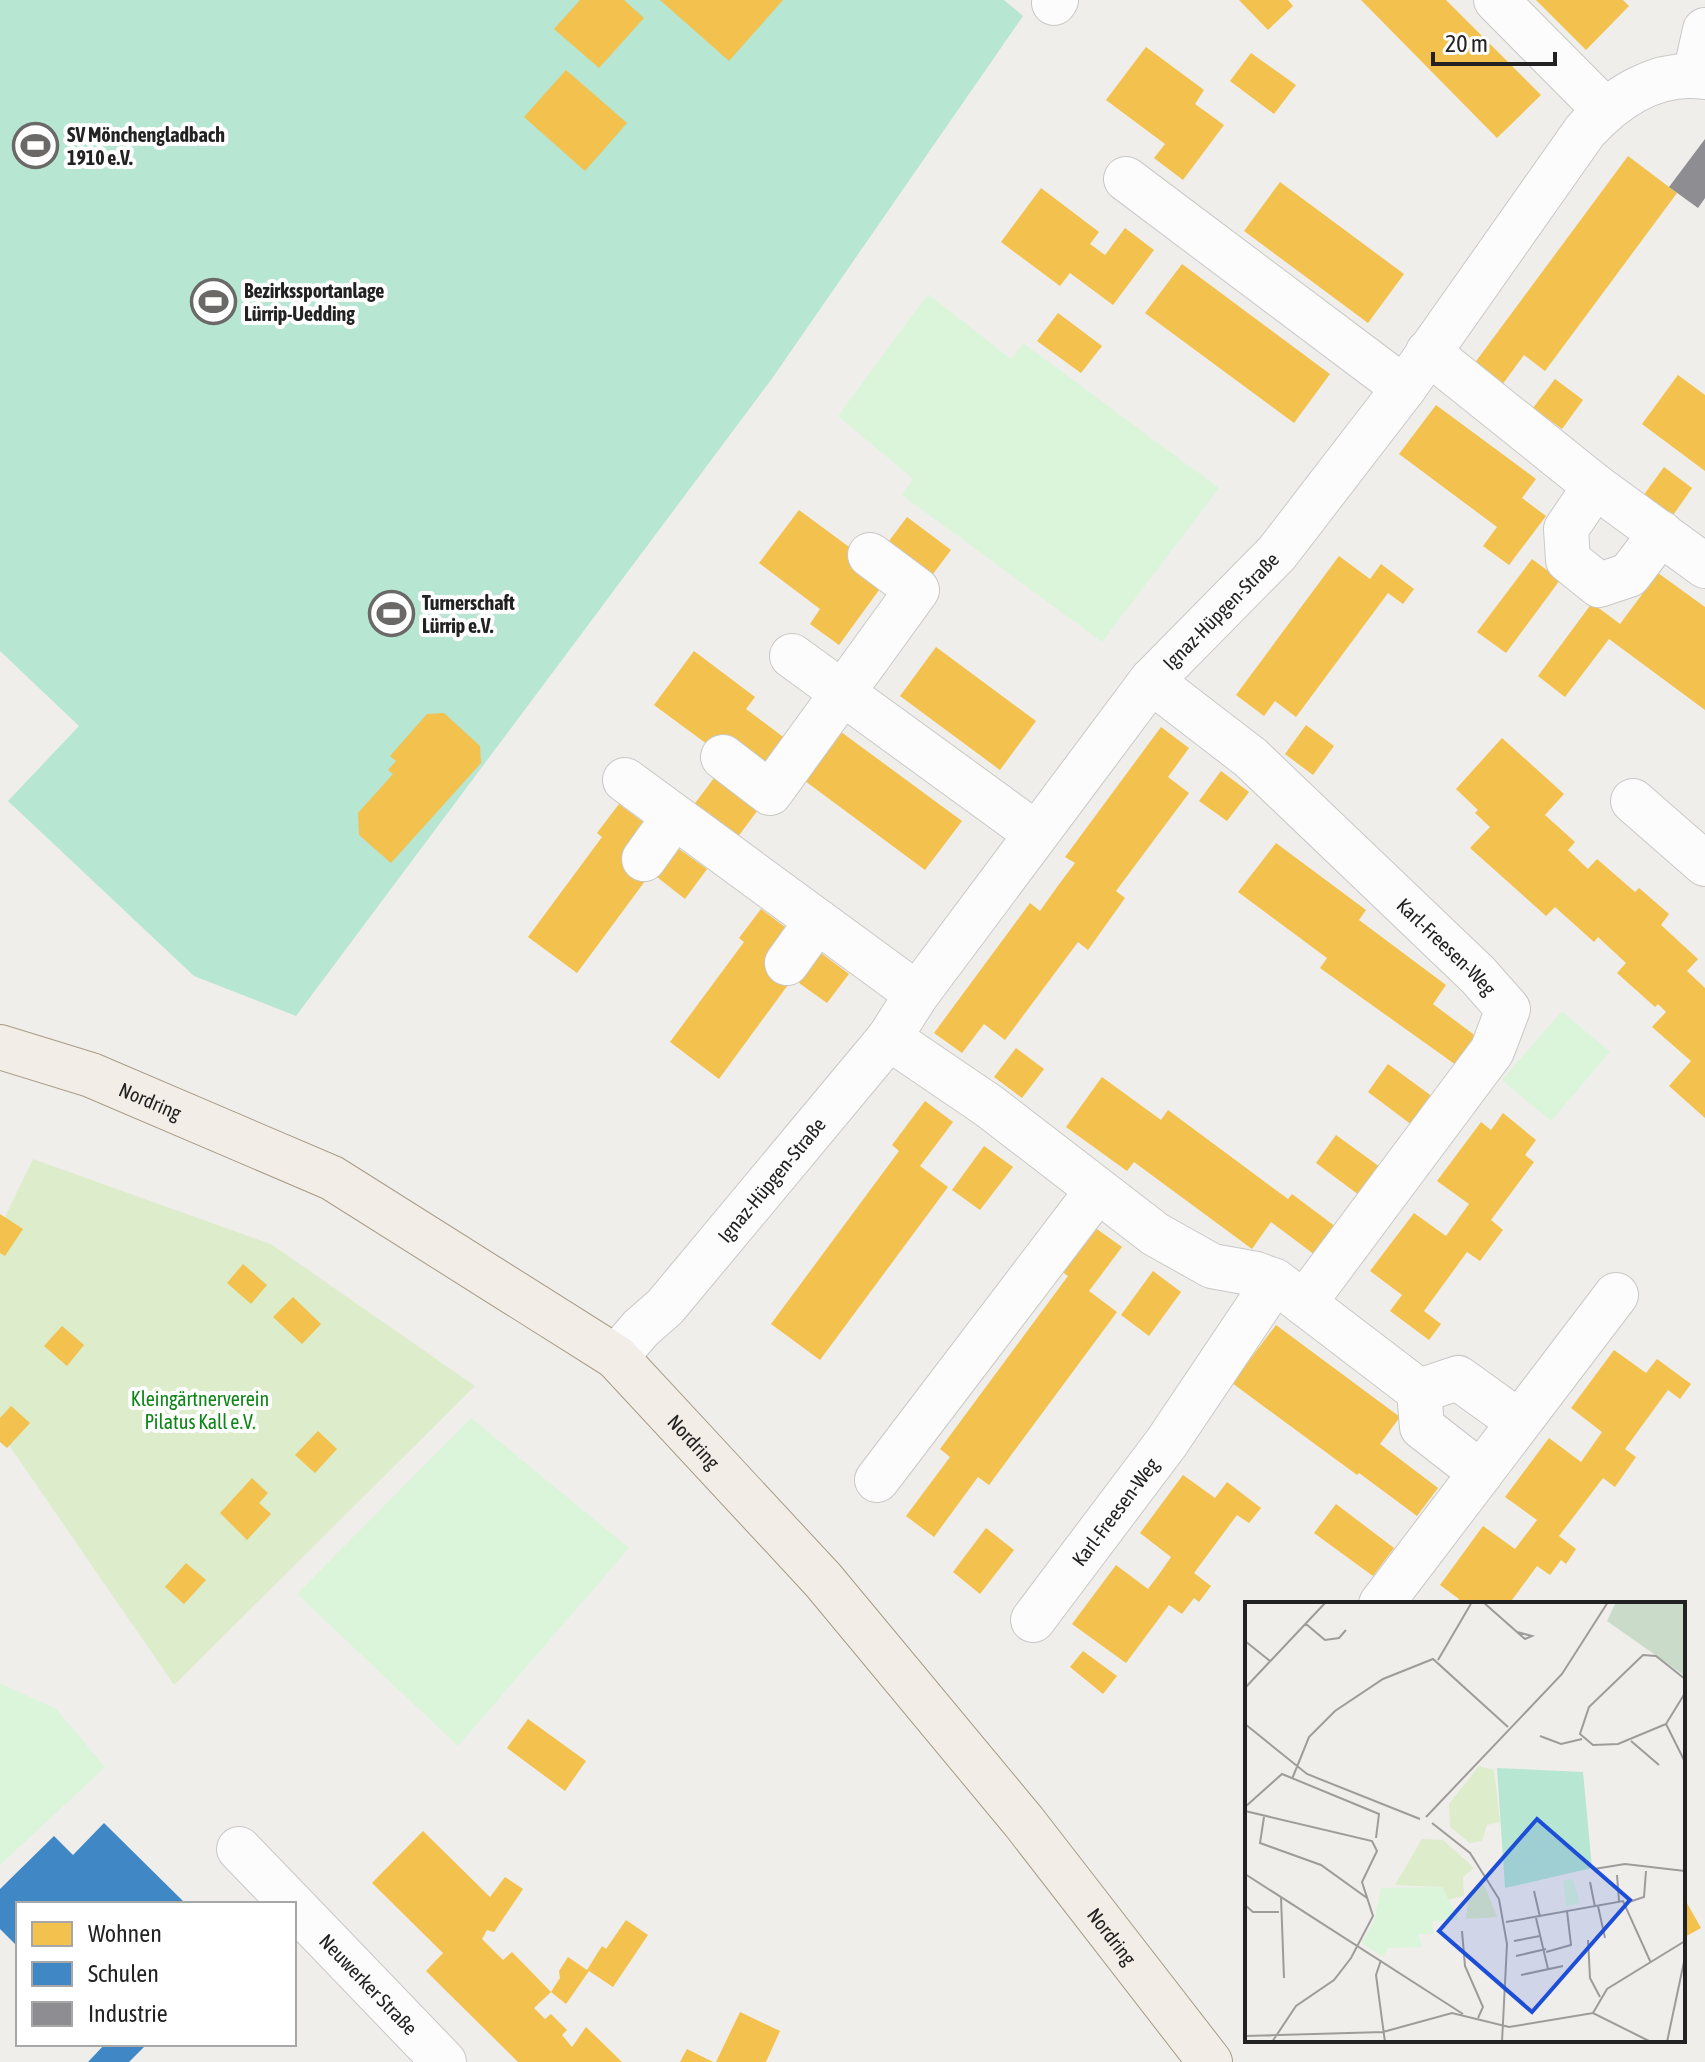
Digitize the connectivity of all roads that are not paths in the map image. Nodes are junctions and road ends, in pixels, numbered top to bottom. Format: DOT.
graph roads {
  1 [pos="1496,0"];
  2 [pos="1705,30"];
  3 [pos="1700,76"];
  4 [pos="1605,110"];
  5 [pos="1126,179"];
  6 [pos="1428,352"];
  7 [pos="1404,388"];
  8 [pos="1595,486"];
  9 [pos="1661,533"];
  10 [pos="870,555"];
  11 [pos="1705,566"];
  12 [pos="792,656"];
  13 [pos="1151,681"];
  14 [pos="844,693"];
  15 [pos="723,757"];
  16 [pos="625,780"];
  17 [pos="1633,801"];
  18 [pos="674,817"];
  19 [pos="1035,833"];
  20 [pos="644,859"];
  21 [pos="1705,864"];
  22 [pos="817,921"];
  23 [pos="787,963"];
  24 [pos="917,994"];
  25 [pos="889,1038"];
  26 [pos="0,1047"];
  27 [pos="1097,1191"];
  28 [pos="1290,1292"];
  29 [pos="1616,1295"];
  30 [pos="616,1357"];
  31 [pos="1419,1391"];
  32 [pos="1518,1421"];
  33 [pos="1481,1473"];
  34 [pos="877,1480"];
  35 [pos="1383,1602"];
  36 [pos="1033,1620"];
  37 [pos="239,1849"];
  38 [pos="290,1902"];
  39 [pos="296,1908"];
  40 [pos="444,2062"];
  41 [pos="1210,2062"];
  1 -- 4 [label="street"];
  2 -- 3 [label="street, Ignaz-Hüpgen-Straße"];
  3 -- 4 [label="street, Ignaz-Hüpgen-Straße"];
  4 -- 6 [label="street, Ignaz-Hüpgen-Straße"];
  5 -- 7 [label="street"];
  6 -- 7 [label="street, Ignaz-Hüpgen-Straße"];
  6 -- 8 [label="street"];
  7 -- 13 [label="street, Ignaz-Hüpgen-Straße"];
  8 -- 9 [label="street"];
  8 -- 9 [label="street"];
  9 -- 11 [label="street"];
  10 -- 14 [label="street"];
  12 -- 14 [label="street"];
  13 -- 19 [label="street, Ignaz-Hüpgen-Straße"];
  13 -- 28 [label="street, Karl-Freesen-Weg"];
  14 -- 15 [label="street"];
  14 -- 19 [label="street"];
  16 -- 18 [label="street"];
  17 -- 21 [label="street"];
  18 -- 20 [label="street"];
  18 -- 22 [label="street"];
  19 -- 24 [label="street, Ignaz-Hüpgen-Straße"];
  22 -- 23 [label="street"];
  22 -- 24 [label="street"];
  24 -- 25 [label="street, Ignaz-Hüpgen-Straße"];
  25 -- 27 [label="street"];
  25 -- 30 [label="street, Ignaz-Hüpgen-Straße"];
  26 -- 30 [label="main road, Nordring"];
  27 -- 28 [label="street"];
  27 -- 34 [label="street"];
  28 -- 31 [label="street"];
  28 -- 36 [label="street, Karl-Freesen-Weg"];
  29 -- 32 [label="street"];
  30 -- 41 [label="main road, Nordring"];
  31 -- 32 [label="street"];
  31 -- 33 [label="street"];
  32 -- 33 [label="street"];
  33 -- 35 [label="street"];
  37 -- 38 [label="street, Neuwerker Straße"];
  39 -- 40 [label="street, Neuwerker Straße"];
}
